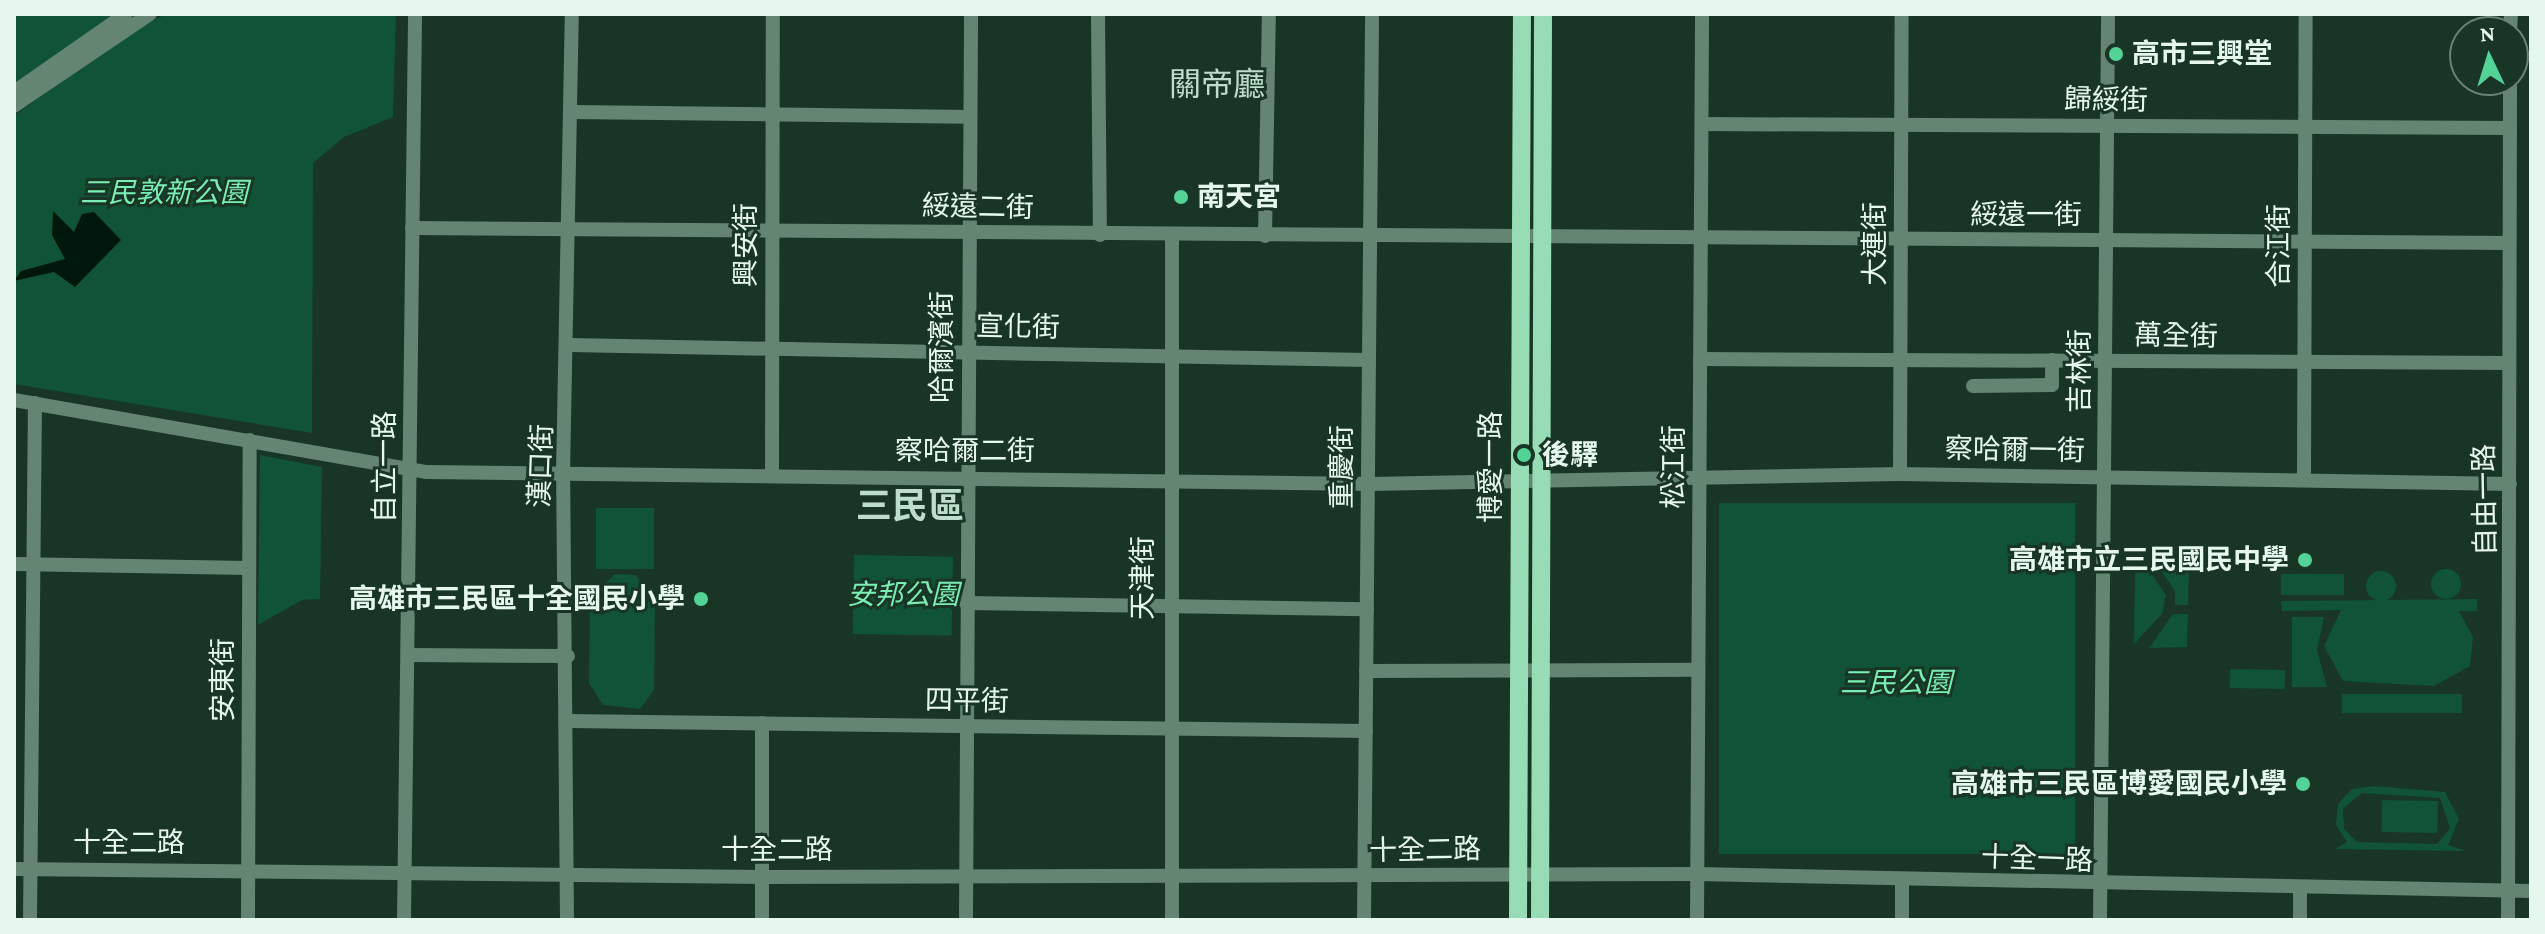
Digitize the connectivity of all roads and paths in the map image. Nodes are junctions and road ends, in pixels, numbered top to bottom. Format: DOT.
graph roads {
  1 [pos="126,14"];
  2 [pos="150,14"];
  3 [pos="415,14"];
  4 [pos="572,14"];
  5 [pos="773,14"];
  6 [pos="971,14"];
  7 [pos="1098,14"];
  8 [pos="1269,14"];
  9 [pos="1372,14"];
  10 [pos="1522,14"];
  11 [pos="1543,14"];
  12 [pos="1702,14"];
  13 [pos="1902,14"];
  14 [pos="2108,14"];
  15 [pos="2306,14"];
  16 [pos="14,92"];
  17 [pos="2510,96"];
  18 [pos="14,106"];
  19 [pos="571,112"];
  20 [pos="773,117"];
  21 [pos="970,117"];
  22 [pos="1702,124"];
  23 [pos="1901,125"];
  24 [pos="2107,126"];
  25 [pos="2306,128"];
  26 [pos="2510,128"];
  27 [pos="412,228"];
  28 [pos="571,229"];
  29 [pos="772,231"];
  30 [pos="969,233"];
  31 [pos="1100,235"];
  32 [pos="1172,236"];
  33 [pos="1265,236"];
  34 [pos="1370,237"];
  35 [pos="1519,239"];
  36 [pos="1543,239"];
  37 [pos="1701,240"];
  38 [pos="1901,241"];
  39 [pos="2106,242"];
  40 [pos="2509,243"];
  41 [pos="2305,244"];
  42 [pos="570,345"];
  43 [pos="771,349"];
  44 [pos="968,352"];
  45 [pos="1171,357"];
  46 [pos="1700,359"];
  47 [pos="1369,360"];
  48 [pos="1900,360"];
  49 [pos="2052,360"];
  50 [pos="2105,361"];
  51 [pos="2304,363"];
  52 [pos="2508,363"];
  53 [pos="1973,386"];
  54 [pos="14,400"];
  55 [pos="35,403"];
  56 [pos="250,440"];
  57 [pos="411,471"];
  58 [pos="563,473"];
  59 [pos="1900,474"];
  60 [pos="1700,475"];
  61 [pos="772,476"];
  62 [pos="2105,476"];
  63 [pos="966,477"];
  64 [pos="1168,479"];
  65 [pos="2304,479"];
  66 [pos="1542,481"];
  67 [pos="1519,482"];
  68 [pos="1370,484"];
  69 [pos="2510,484"];
  70 [pos="14,564"];
  71 [pos="32,564"];
  72 [pos="249,568"];
  73 [pos="966,603"];
  74 [pos="1169,606"];
  75 [pos="1367,609"];
  76 [pos="410,655"];
  77 [pos="568,656"];
  78 [pos="1544,670"];
  79 [pos="1698,670"];
  80 [pos="1366,671"];
  81 [pos="1520,671"];
  82 [pos="568,721"];
  83 [pos="762,723"];
  84 [pos="966,726"];
  85 [pos="1366,731"];
  86 [pos="1169,733"];
  87 [pos="14,869"];
  88 [pos="30,869"];
  89 [pos="251,870"];
  90 [pos="404,871"];
  91 [pos="568,874"];
  92 [pos="966,874"];
  93 [pos="1519,874"];
  94 [pos="1697,874"];
  95 [pos="1540,875"];
  96 [pos="1172,876"];
  97 [pos="764,877"];
  98 [pos="1364,877"];
  99 [pos="1902,880"];
  100 [pos="2099,887"];
  101 [pos="2300,890"];
  102 [pos="2509,891"];
  103 [pos="2531,891"];
  104 [pos="30,920"];
  105 [pos="248,920"];
  106 [pos="404,920"];
  107 [pos="567,920"];
  108 [pos="762,920"];
  109 [pos="966,920"];
  110 [pos="1172,920"];
  111 [pos="1364,920"];
  112 [pos="1518,920"];
  113 [pos="1540,920"];
  114 [pos="1697,920"];
  115 [pos="1902,920"];
  116 [pos="2100,920"];
  117 [pos="2300,920"];
  118 [pos="2508,920"];
  1 -- 16 [label="street"];
  2 -- 18 [label="street"];
  3 -- 27 [label="street, 自立一路"];
  4 -- 19 [label="street, 漢口街"];
  5 -- 20 [label="street, 興安街"];
  6 -- 21 [label="street, 哈爾濱街"];
  7 -- 31 [label="street"];
  8 -- 33 [label="street"];
  9 -- 34 [label="street, 重慶街"];
  10 -- 35 [label="main road, 博愛一路"];
  11 -- 36 [label="main road, 博愛一路"];
  12 -- 22 [label="street, 松江街"];
  13 -- 23 [label="street, 大連街"];
  14 -- 24 [label="street, 吉林街"];
  15 -- 25 [label="street, 合江街"];
  17 -- 26 [label="street, 自由一路"];
  19 -- 20 [label="street"];
  19 -- 28 [label="street, 漢口街"];
  20 -- 21 [label="street"];
  20 -- 29 [label="street, 興安街"];
  21 -- 30 [label="street, 哈爾濱街"];
  22 -- 23 [label="street, 歸綏街"];
  22 -- 37 [label="street, 松江街"];
  23 -- 24 [label="street, 歸綏街"];
  23 -- 38 [label="street, 大連街"];
  24 -- 25 [label="street, 歸綏街"];
  24 -- 39 [label="street, 吉林街"];
  25 -- 26 [label="street, 歸綏街"];
  25 -- 41 [label="street, 合江街"];
  26 -- 40 [label="street, 自由一路"];
  27 -- 28 [label="street, 綏遠二街"];
  27 -- 57 [label="street, 自立一路"];
  28 -- 29 [label="street, 綏遠二街"];
  28 -- 42 [label="street, 漢口街"];
  29 -- 30 [label="street, 綏遠二街"];
  29 -- 43 [label="street, 興安街"];
  30 -- 31 [label="street, 綏遠二街"];
  30 -- 44 [label="street, 哈爾濱街"];
  31 -- 32 [label="street, 綏遠二街"];
  32 -- 33 [label="street, 綏遠二街"];
  32 -- 45 [label="street, 天津街"];
  33 -- 34 [label="street, 綏遠二街"];
  34 -- 35 [label="street, 綏遠二街"];
  34 -- 47 [label="street, 重慶街"];
  35 -- 36 [label="street, 綏遠二街"];
  35 -- 67 [label="main road, 博愛一路"];
  36 -- 37 [label="street, 綏遠一街"];
  36 -- 66 [label="main road, 博愛一路"];
  37 -- 38 [label="street, 綏遠一街"];
  37 -- 46 [label="street, 松江街"];
  38 -- 39 [label="street, 綏遠一街"];
  38 -- 48 [label="street, 大連街"];
  39 -- 41 [label="street, 綏遠一街"];
  39 -- 50 [label="street, 吉林街"];
  40 -- 41 [label="street, 綏遠一街"];
  40 -- 52 [label="street, 自由一路"];
  41 -- 51 [label="street, 合江街"];
  42 -- 43 [label="street, 宣化街"];
  42 -- 58 [label="street, 漢口街"];
  43 -- 44 [label="street, 宣化街"];
  43 -- 61 [label="street, 興安街"];
  44 -- 45 [label="street, 宣化街"];
  44 -- 63 [label="street, 哈爾濱街"];
  45 -- 47 [label="street, 宣化街"];
  45 -- 64 [label="street, 天津街"];
  46 -- 48 [label="street, 萬全街"];
  46 -- 60 [label="street, 松江街"];
  47 -- 68 [label="street, 重慶街"];
  48 -- 49 [label="street, 萬全街"];
  48 -- 59 [label="street, 大連街"];
  49 -- 50 [label="street, 萬全街"];
  49 -- 53 [label="street"];
  50 -- 51 [label="street, 萬全街"];
  50 -- 62 [label="street, 吉林街"];
  51 -- 52 [label="street, 萬全街"];
  51 -- 65 [label="street, 合江街"];
  52 -- 69 [label="street, 自由一路"];
  54 -- 55 [label="street, 察哈爾二街"];
  55 -- 56 [label="street, 察哈爾二街"];
  55 -- 71 [label="street"];
  56 -- 57 [label="street, 察哈爾二街"];
  56 -- 72 [label="street, 安東街"];
  57 -- 58 [label="street, 察哈爾二街"];
  57 -- 76 [label="street, 自立一路"];
  58 -- 61 [label="street, 察哈爾二街"];
  58 -- 77 [label="street, 漢口街"];
  59 -- 60 [label="street, 察哈爾一街"];
  59 -- 62 [label="street, 察哈爾一街"];
  60 -- 66 [label="street, 察哈爾一街"];
  60 -- 79 [label="street, 松江街"];
  61 -- 63 [label="street, 察哈爾二街"];
  62 -- 65 [label="street, 察哈爾一街"];
  62 -- 100 [label="street, 吉林街"];
  63 -- 64 [label="street, 察哈爾二街"];
  63 -- 73 [label="street, 哈爾濱街"];
  64 -- 68 [label="street, 察哈爾二街"];
  64 -- 74 [label="street, 天津街"];
  65 -- 69 [label="street, 察哈爾一街"];
  66 -- 67 [label="street, 察哈爾一街"];
  66 -- 78 [label="main road, 博愛一路"];
  67 -- 68 [label="street, 察哈爾二街"];
  67 -- 81 [label="main road, 博愛一路"];
  68 -- 75 [label="street, 重慶街"];
  69 -- 102 [label="street, 自由一路"];
  70 -- 71 [label="street"];
  71 -- 72 [label="street"];
  71 -- 88 [label="street"];
  72 -- 89 [label="street, 安東街"];
  73 -- 74 [label="street"];
  73 -- 84 [label="street, 哈爾濱街"];
  74 -- 75 [label="street"];
  74 -- 86 [label="street, 天津街"];
  75 -- 80 [label="street, 重慶街"];
  76 -- 77 [label="street"];
  76 -- 90 [label="street, 自立一路"];
  77 -- 82 [label="street, 漢口街"];
  78 -- 79 [label="street"];
  78 -- 81 [label="street"];
  78 -- 95 [label="main road, 博愛一路"];
  79 -- 94 [label="street, 松江街"];
  80 -- 81 [label="street"];
  80 -- 85 [label="street, 重慶街"];
  81 -- 93 [label="main road, 博愛一路"];
  82 -- 83 [label="street, 四平街"];
  82 -- 91 [label="street, 漢口街"];
  83 -- 84 [label="street, 四平街"];
  83 -- 97 [label="street"];
  84 -- 86 [label="street, 四平街"];
  84 -- 92 [label="street, 哈爾濱街"];
  85 -- 86 [label="street, 四平街"];
  85 -- 98 [label="street, 重慶街"];
  86 -- 96 [label="street, 天津街"];
  87 -- 88 [label="street, 十全二路"];
  88 -- 89 [label="street, 十全二路"];
  88 -- 104 [label="street"];
  89 -- 90 [label="street, 十全二路"];
  89 -- 105 [label="street, 安東街"];
  90 -- 91 [label="street, 十全二路"];
  90 -- 106 [label="street, 自立一路"];
  91 -- 97 [label="street, 十全二路"];
  91 -- 107 [label="street, 漢口街"];
  92 -- 96 [label="street, 十全二路"];
  92 -- 97 [label="street, 十全二路"];
  92 -- 109 [label="street, 哈爾濱街"];
  93 -- 95 [label="street, 十全二路"];
  93 -- 98 [label="street, 十全二路"];
  93 -- 112 [label="main road, 博愛一路"];
  94 -- 95 [label="street, 十全一路"];
  94 -- 99 [label="street, 十全一路"];
  94 -- 114 [label="street, 松江街"];
  95 -- 113 [label="main road, 博愛一路"];
  96 -- 98 [label="street, 十全二路"];
  96 -- 110 [label="street, 天津街"];
  97 -- 108 [label="street"];
  98 -- 111 [label="street, 重慶街"];
  99 -- 100 [label="street, 十全一路"];
  99 -- 115 [label="street"];
  100 -- 101 [label="street, 十全一路"];
  100 -- 116 [label="street, 吉林街"];
  101 -- 102 [label="street, 十全一路"];
  101 -- 117 [label="street"];
  102 -- 103 [label="street, 十全一路"];
  102 -- 118 [label="street, 自由一路"];
}
